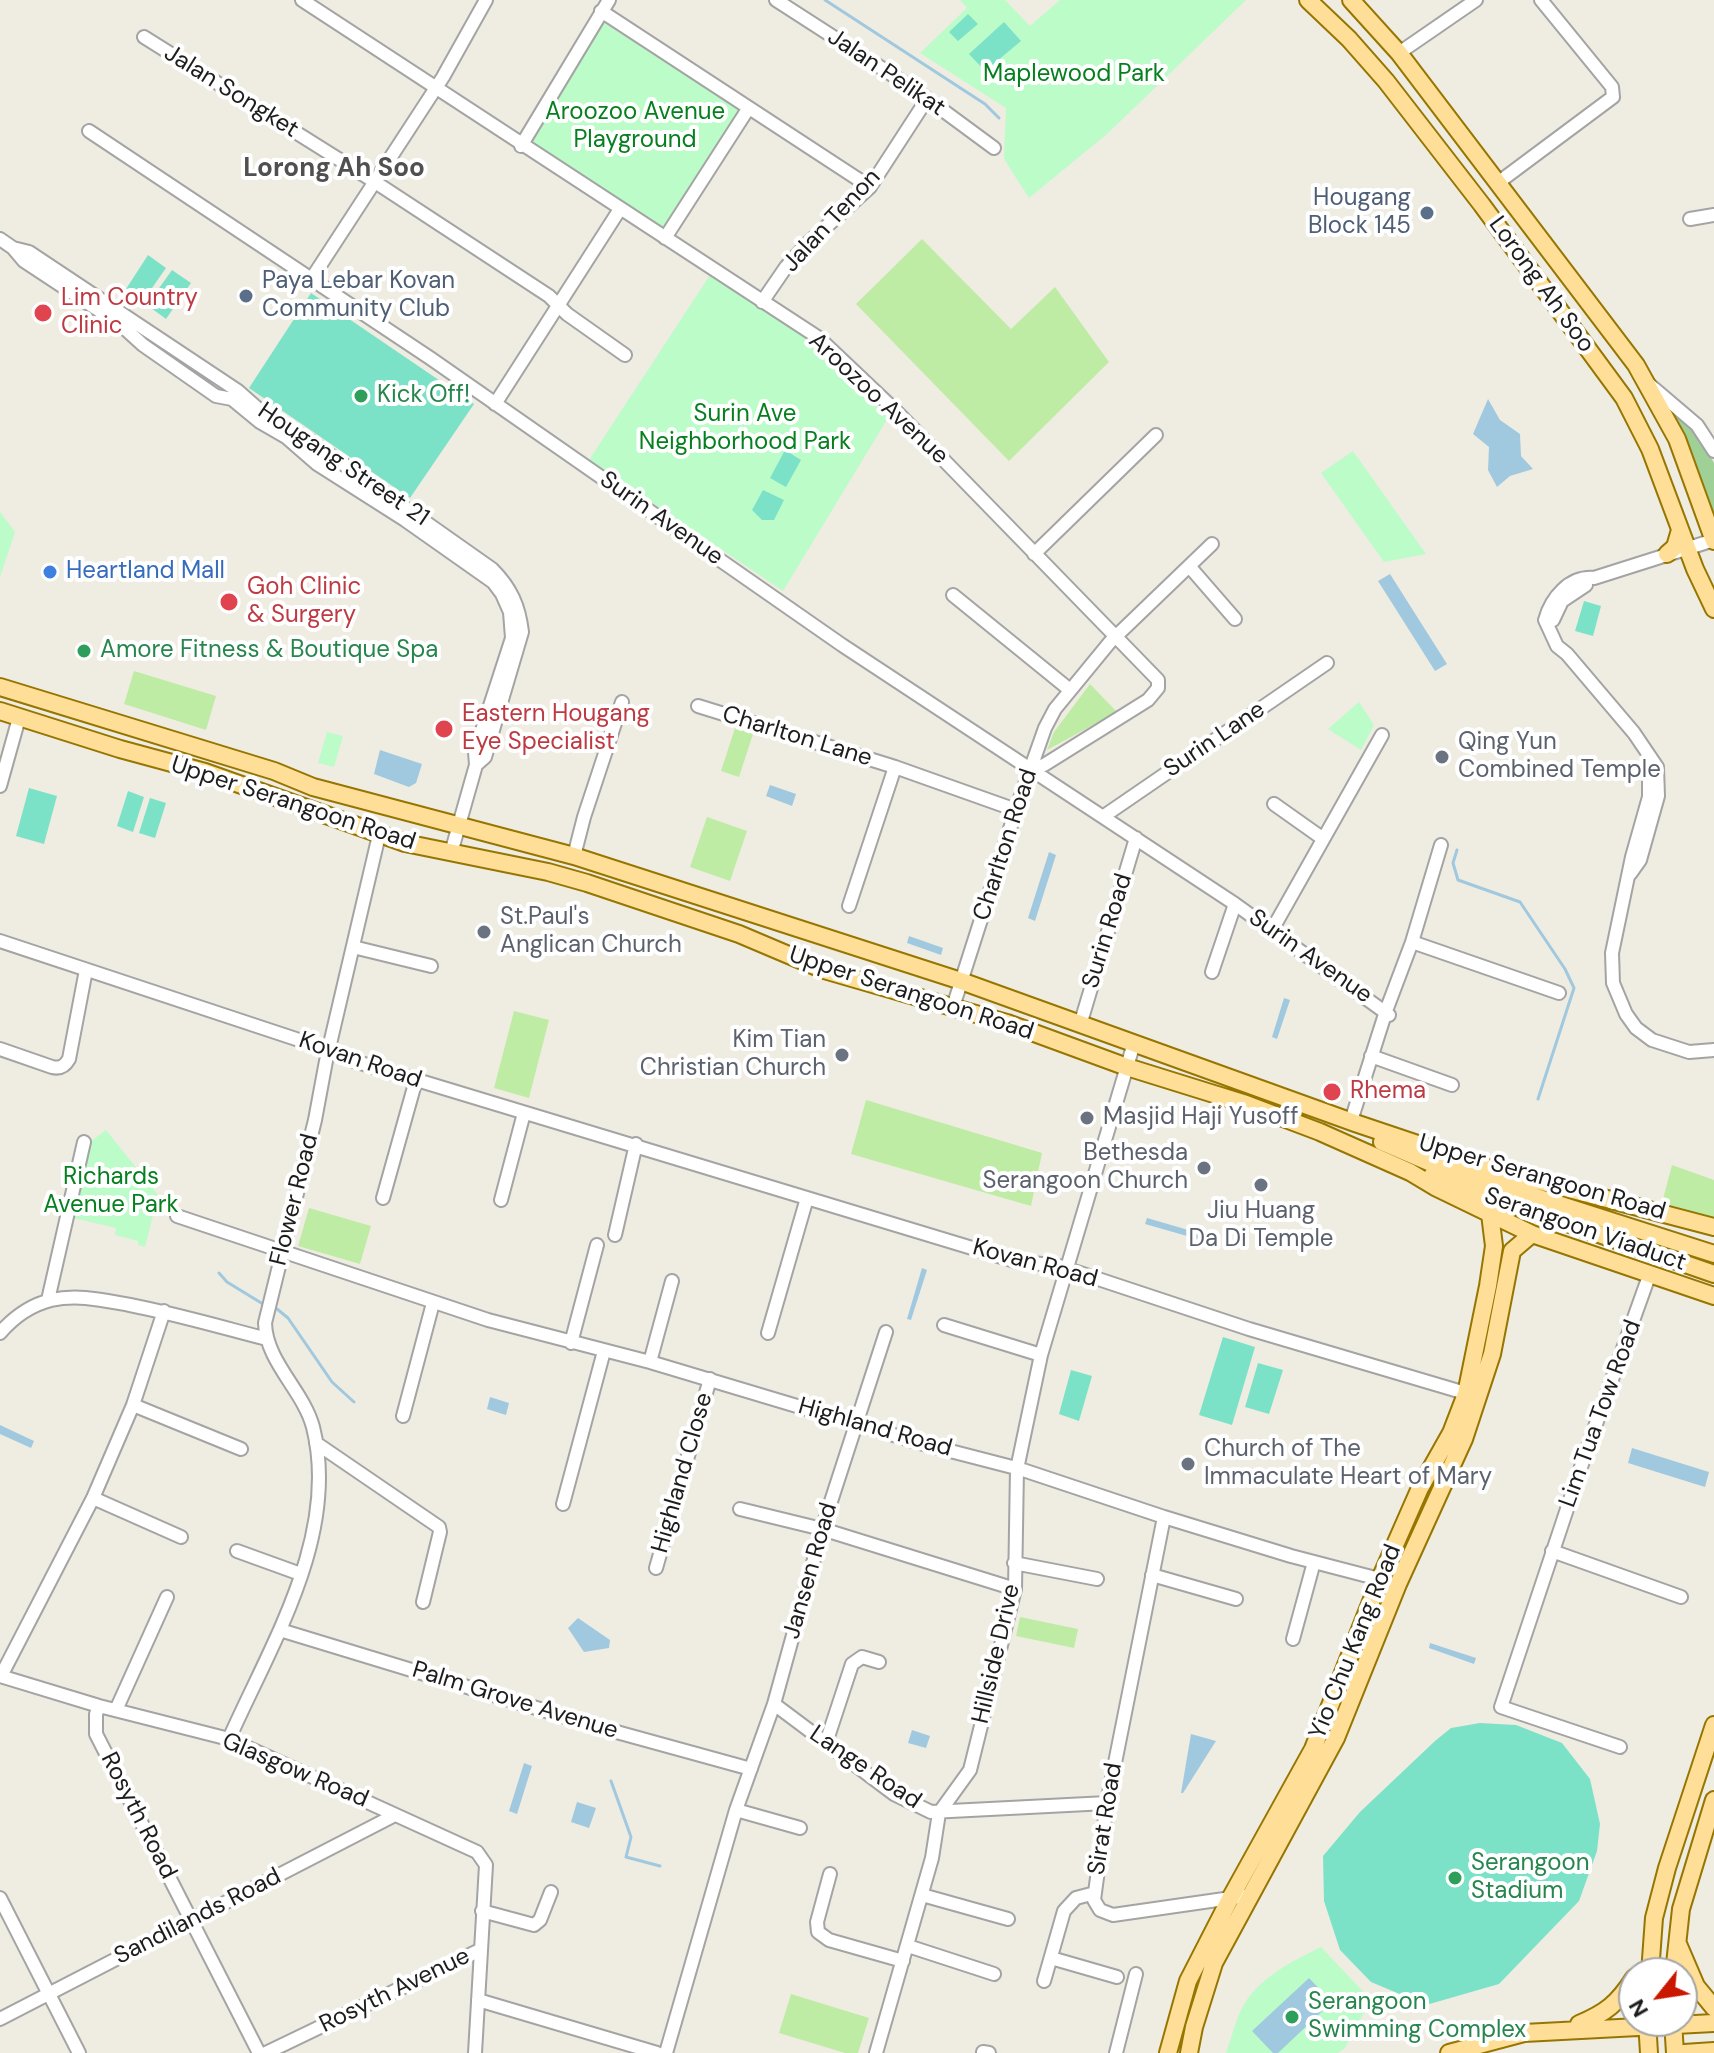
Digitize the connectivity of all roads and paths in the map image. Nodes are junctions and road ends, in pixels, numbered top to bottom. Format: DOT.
graph roads {
  1 [pos="302,0"];
  2 [pos="486,0"];
  3 [pos="776,0"];
  4 [pos="1308,0"];
  5 [pos="1351,0"];
  6 [pos="1476,0"];
  7 [pos="1541,0"];
  8 [pos="605,6"];
  9 [pos="144,37"];
  10 [pos="1399,53"];
  11 [pos="435,88"];
  12 [pos="927,99"];
  13 [pos="748,109"];
  14 [pos="89,131"];
  15 [pos="521,146"];
  16 [pos="994,148"];
  17 [pos="375,182"];
  18 [pos="1499,182"];
  19 [pos="870,187"];
  20 [pos="620,209"];
  21 [pos="1714,215"];
  22 [pos="1690,219"];
  23 [pos="665,238"];
  24 [pos="0,239"];
  25 [pos="312,278"];
  26 [pos="762,302"];
  27 [pos="558,306"];
  28 [pos="625,355"];
  29 [pos="1643,377"];
  30 [pos="495,404"];
  31 [pos="1156,435"];
  32 [pos="1714,451"];
  33 [pos="1680,530"];
  34 [pos="1714,540"];
  35 [pos="1212,544"];
  36 [pos="1687,547"];
  37 [pos="1034,554"];
  38 [pos="1667,554"];
  39 [pos="1189,566"];
  40 [pos="953,595"];
  41 [pos="1714,609"];
  42 [pos="1235,619"];
  43 [pos="1116,636"];
  44 [pos="1327,663"];
  45 [pos="0,687"];
  46 [pos="1070,690"];
  47 [pos="622,702"];
  48 [pos="698,706"];
  49 [pos="0,711"];
  50 [pos="19,718"];
  51 [pos="1382,735"];
  52 [pos="895,767"];
  53 [pos="1031,768"];
  54 [pos="0,786"];
  55 [pos="1274,804"];
  56 [pos="1016,810"];
  57 [pos="1104,816"];
  58 [pos="458,826"];
  59 [pos="379,835"];
  60 [pos="1136,838"];
  61 [pos="1322,838"];
  62 [pos="1441,845"];
  63 [pos="451,853"];
  64 [pos="574,856"];
  65 [pos="1235,904"];
  66 [pos="849,906"];
  67 [pos="1272,930"];
  68 [pos="0,941"];
  69 [pos="1412,942"];
  70 [pos="353,947"];
  71 [pos="431,966"];
  72 [pos="86,970"];
  73 [pos="1212,972"];
  74 [pos="961,981"];
  75 [pos="1559,993"];
  76 [pos="953,1007"];
  77 [pos="1387,1013"];
  78 [pos="1080,1025"];
  79 [pos="1134,1043"];
  80 [pos="0,1049"];
  81 [pos="1714,1050"];
  82 [pos="329,1051"];
  83 [pos="1373,1057"];
  84 [pos="1127,1067"];
  85 [pos="416,1080"];
  86 [pos="1452,1085"];
  87 [pos="1298,1102"];
  88 [pos="524,1113"];
  89 [pos="1353,1122"];
  90 [pos="84,1142"];
  91 [pos="636,1144"];
  92 [pos="1410,1172"];
  93 [pos="383,1198"];
  94 [pos="807,1198"];
  95 [pos="501,1200"];
  96 [pos="1490,1214"];
  97 [pos="177,1216"];
  98 [pos="1714,1227"];
  99 [pos="1532,1234"];
  100 [pos="615,1235"];
  101 [pos="597,1245"];
  102 [pos="1494,1246"];
  103 [pos="1512,1251"];
  104 [pos="283,1254"];
  105 [pos="1714,1254"];
  106 [pos="1065,1268"];
  107 [pos="1714,1274"];
  108 [pos="1649,1276"];
  109 [pos="672,1281"];
  110 [pos="1714,1296"];
  111 [pos="48,1300"];
  112 [pos="433,1303"];
  113 [pos="164,1311"];
  114 [pos="944,1325"];
  115 [pos="886,1332"];
  116 [pos="0,1333"];
  117 [pos="768,1333"];
  118 [pos="267,1339"];
  119 [pos="571,1343"];
  120 [pos="604,1351"];
  121 [pos="1041,1355"];
  122 [pos="650,1362"];
  123 [pos="710,1379"];
  124 [pos="1473,1395"];
  125 [pos="133,1405"];
  126 [pos="403,1416"];
  127 [pos="855,1423"];
  128 [pos="316,1443"];
  129 [pos="241,1449"];
  130 [pos="1017,1469"];
  131 [pos="93,1498"];
  132 [pos="563,1504"];
  133 [pos="740,1509"];
  134 [pos="1164,1517"];
  135 [pos="822,1529"];
  136 [pos="181,1537"];
  137 [pos="237,1551"];
  138 [pos="1552,1551"];
  139 [pos="1314,1562"];
  140 [pos="1014,1563"];
  141 [pos="656,1568"];
  142 [pos="295,1572"];
  143 [pos="1152,1575"];
  144 [pos="1097,1579"];
  145 [pos="1380,1579"];
  146 [pos="1398,1584"];
  147 [pos="1015,1589"];
  148 [pos="167,1597"];
  149 [pos="1681,1597"];
  150 [pos="1236,1599"];
  151 [pos="423,1602"];
  152 [pos="280,1630"];
  153 [pos="1293,1639"];
  154 [pos="879,1662"];
  155 [pos="0,1676"];
  156 [pos="774,1704"];
  157 [pos="99,1706"];
  158 [pos="116,1710"];
  159 [pos="1714,1725"];
  160 [pos="229,1739"];
  161 [pos="826,1743"];
  162 [pos="1620,1747"];
  163 [pos="751,1769"];
  164 [pos="1714,1800"];
  165 [pos="1107,1803"];
  166 [pos="736,1810"];
  167 [pos="939,1813"];
  168 [pos="395,1815"];
  169 [pos="800,1828"];
  170 [pos="830,1874"];
  171 [pos="551,1892"];
  172 [pos="1095,1893"];
  173 [pos="922,1895"];
  174 [pos="1252,1895"];
  175 [pos="1231,1897"];
  176 [pos="0,1898"];
  177 [pos="482,1911"];
  178 [pos="1654,1918"];
  179 [pos="1008,1919"];
  180 [pos="191,1921"];
  181 [pos="1677,1943"];
  182 [pos="908,1946"];
  183 [pos="480,1950"];
  184 [pos="1641,1957"];
  185 [pos="1651,1957"];
  186 [pos="1676,1957"];
  187 [pos="1051,1958"];
  188 [pos="903,1961"];
  189 [pos="994,1974"];
  190 [pos="1136,1974"];
  191 [pos="1117,1977"];
  192 [pos="1044,1981"];
  193 [pos="49,1994"];
  194 [pos="478,2000"];
  195 [pos="1183,2000"];
  196 [pos="1618,2001"];
  197 [pos="1201,2006"];
  198 [pos="1714,2008"];
  199 [pos="0,2019"];
  200 [pos="1618,2026"];
  201 [pos="1566,2029"];
  202 [pos="1714,2051"];
  203 [pos="79,2053"];
  204 [pos="259,2053"];
  205 [pos="266,2053"];
  206 [pos="475,2053"];
  207 [pos="657,2053"];
  208 [pos="666,2053"];
  209 [pos="876,2053"];
  210 [pos="1116,2053"];
  211 [pos="1168,2053"];
  212 [pos="1189,2053"];
  213 [pos="1449,2053"];
  214 [pos="1684,2053"];
  1 -- 11 [label="street, Aroozoo Avenue"];
  2 -- 11 [label="street"];
  3 -- 12 [label="street, Jalan Pelikat"];
  4 -- 33 [label="main road, Lorong Ah Soo"];
  5 -- 10 [label="main road, Lorong Ah Soo"];
  6 -- 10 [label="street"];
  7 -- 18 [label="street"];
  8 -- 13 [label="street"];
  8 -- 15 [label="street"];
  9 -- 17 [label="street, Jalan Songket"];
  10 -- 18 [label="main road, Lorong Ah Soo"];
  11 -- 15 [label="street, Aroozoo Avenue"];
  11 -- 17 [label="street"];
  12 -- 16 [label="street, Jalan Pelikat"];
  12 -- 19 [label="street, Jalan Tenon"];
  13 -- 19 [label="street"];
  13 -- 23 [label="street"];
  14 -- 25 [label="street, Surin Avenue"];
  15 -- 20 [label="street, Aroozoo Avenue"];
  17 -- 25 [label="street"];
  17 -- 27 [label="street, Jalan Songket"];
  18 -- 29 [label="main road, Lorong Ah Soo"];
  19 -- 26 [label="street, Jalan Tenon"];
  20 -- 23 [label="street, Aroozoo Avenue"];
  20 -- 27 [label="street"];
  21 -- 22 [label="street"];
  23 -- 26 [label="street, Aroozoo Avenue"];
  24 -- 58 [label="street, Hougang Street 21"];
  25 -- 30 [label="street, Surin Avenue"];
  26 -- 37 [label="street, Aroozoo Avenue"];
  27 -- 28 [label="street, Jalan Songket"];
  27 -- 30 [label="street"];
  29 -- 32 [label="street, Lorong Ah Soo"];
  29 -- 34 [label="main road, Lorong Ah Soo"];
  30 -- 53 [label="street, Surin Avenue"];
  31 -- 37 [label="street"];
  33 -- 36 [label="main road, Lorong Ah Soo"];
  33 -- 38 [label="main road"];
  34 -- 36 [label="street"];
  35 -- 39 [label="street, Charlton Road"];
  36 -- 38 [label="street"];
  36 -- 41 [label="main road, Lorong Ah Soo"];
  37 -- 43 [label="street, Aroozoo Avenue"];
  38 -- 81 [label="street"];
  39 -- 42 [label="street"];
  39 -- 43 [label="street, Charlton Road"];
  40 -- 46 [label="street"];
  43 -- 46 [label="street, Charlton Road"];
  43 -- 53 [label="street, Aroozoo Avenue"];
  44 -- 57 [label="street, Surin Lane"];
  45 -- 58 [label="main road, Upper Serangoon Road"];
  46 -- 53 [label="street, Charlton Road"];
  47 -- 64 [label="street"];
  48 -- 52 [label="street, Charlton Lane"];
  49 -- 50 [label="main road, Upper Serangoon Road"];
  50 -- 54 [label="street"];
  50 -- 59 [label="main road, Upper Serangoon Road"];
  51 -- 61 [label="street"];
  52 -- 56 [label="street, Charlton Lane"];
  52 -- 66 [label="street, Charlton Lane"];
  53 -- 56 [label="street, Charlton Road"];
  53 -- 57 [label="street, Surin Avenue"];
  55 -- 61 [label="street"];
  56 -- 74 [label="street, Charlton Road"];
  57 -- 60 [label="street, Surin Avenue"];
  58 -- 63 [label="street, Hougang Street 21"];
  58 -- 64 [label="main road, Upper Serangoon Road"];
  59 -- 63 [label="main road, Upper Serangoon Road"];
  59 -- 70 [label="street, Flower Road"];
  60 -- 65 [label="street, Surin Avenue"];
  60 -- 78 [label="street, Surin Road"];
  61 -- 67 [label="street"];
  62 -- 69 [label="street"];
  63 -- 76 [label="main road, Upper Serangoon Road"];
  64 -- 74 [label="main road, Upper Serangoon Road"];
  65 -- 67 [label="street, Surin Avenue"];
  65 -- 73 [label="street, Surin Avenue"];
  67 -- 77 [label="street, Surin Avenue"];
  68 -- 72 [label="street, Kovan Road"];
  69 -- 75 [label="street"];
  69 -- 77 [label="street"];
  70 -- 71 [label="street"];
  70 -- 82 [label="street, Flower Road"];
  72 -- 80 [label="street"];
  72 -- 82 [label="street, Kovan Road"];
  74 -- 76 [label="street, Charlton Road"];
  74 -- 78 [label="main road, Upper Serangoon Road"];
  76 -- 84 [label="main road, Upper Serangoon Road"];
  77 -- 83 [label="street"];
  78 -- 79 [label="main road, Upper Serangoon Road"];
  79 -- 84 [label="street, Hillside Drive"];
  79 -- 87 [label="main road, Upper Serangoon Road"];
  82 -- 85 [label="street, Kovan Road"];
  82 -- 104 [label="street, Flower Road"];
  83 -- 86 [label="street"];
  83 -- 89 [label="street"];
  84 -- 92 [label="main road, Upper Serangoon Road"];
  84 -- 106 [label="street, Hillside Drive"];
  85 -- 88 [label="street, Kovan Road"];
  85 -- 93 [label="street"];
  87 -- 89 [label="main road, Upper Serangoon Road"];
  87 -- 105 [label="main road, Serangoon Viaduct"];
  88 -- 91 [label="street, Kovan Road"];
  88 -- 95 [label="street"];
  89 -- 98 [label="main road, Upper Serangoon Road"];
  90 -- 111 [label="street"];
  91 -- 94 [label="street, Kovan Road"];
  91 -- 100 [label="street"];
  92 -- 96 [label="main road, Upper Serangoon Road"];
  92 -- 107 [label="main road, Serangoon Viaduct"];
  94 -- 106 [label="street, Kovan Road"];
  94 -- 117 [label="street"];
  96 -- 99 [label="main road, Upper Serangoon Road"];
  96 -- 102 [label="main road, Yio Chu Kang Road"];
  97 -- 104 [label="street, Highland Road"];
  99 -- 103 [label="main road"];
  99 -- 108 [label="main road, Upper Serangoon Road"];
  101 -- 119 [label="street"];
  102 -- 103 [label="main road"];
  102 -- 124 [label="main road, Yio Chu Kang Road"];
  103 -- 124 [label="main road, Yio Chu Kang Road"];
  104 -- 112 [label="street, Highland Road"];
  104 -- 118 [label="street, Flower Road"];
  106 -- 121 [label="street, Hillside Drive"];
  106 -- 124 [label="street, Kovan Road"];
  108 -- 110 [label="main road, Upper Serangoon Road"];
  108 -- 138 [label="street, Lim Tua Tow Road"];
  109 -- 122 [label="street"];
  111 -- 113 [label="street"];
  111 -- 116 [label="street"];
  112 -- 119 [label="street, Highland Road"];
  112 -- 126 [label="street"];
  113 -- 118 [label="street"];
  113 -- 125 [label="street"];
  114 -- 121 [label="street"];
  115 -- 127 [label="street, Jansen Road"];
  118 -- 128 [label="street"];
  119 -- 120 [label="street, Highland Road"];
  120 -- 122 [label="street, Highland Road"];
  120 -- 132 [label="street"];
  121 -- 130 [label="street, Hillside Drive"];
  122 -- 123 [label="street, Highland Road"];
  123 -- 127 [label="street, Highland Road"];
  123 -- 141 [label="street, Highland Close"];
  124 -- 145 [label="main road, Yio Chu Kang Road"];
  124 -- 146 [label="main road, Yio Chu Kang Road"];
  125 -- 129 [label="street"];
  125 -- 131 [label="street"];
  127 -- 130 [label="street, Highland Road"];
  127 -- 135 [label="street, Jansen Road"];
  128 -- 151 [label="street"];
  128 -- 152 [label="street"];
  130 -- 134 [label="street, Highland Road"];
  130 -- 140 [label="street, Hillside Drive"];
  131 -- 136 [label="street"];
  131 -- 155 [label="street"];
  133 -- 135 [label="street"];
  134 -- 139 [label="street, Highland Road"];
  134 -- 143 [label="street, Sirat Road"];
  135 -- 147 [label="street"];
  135 -- 156 [label="street, Jansen Road"];
  137 -- 142 [label="street"];
  138 -- 149 [label="street"];
  138 -- 162 [label="street, Lim Tua Tow Road"];
  139 -- 145 [label="street, Highland Road"];
  139 -- 153 [label="street"];
  140 -- 144 [label="street"];
  140 -- 147 [label="street, Hillside Drive"];
  143 -- 150 [label="street"];
  143 -- 165 [label="street, Sirat Road"];
  145 -- 146 [label="street, Highland Road"];
  145 -- 175 [label="main road, Yio Chu Kang Road"];
  146 -- 174 [label="main road, Yio Chu Kang Road"];
  147 -- 167 [label="street, Hillside Drive"];
  148 -- 158 [label="street"];
  152 -- 160 [label="street"];
  152 -- 163 [label="street, Palm Grove Avenue"];
  154 -- 161 [label="street"];
  155 -- 157 [label="street, Glasgow Road"];
  156 -- 161 [label="street, Lange Road"];
  156 -- 163 [label="street, Jansen Road"];
  157 -- 158 [label="street, Glasgow Road"];
  157 -- 180 [label="street, Rosyth Road"];
  158 -- 160 [label="street, Glasgow Road"];
  159 -- 178 [label="main road"];
  160 -- 168 [label="street, Glasgow Road"];
  161 -- 167 [label="street, Lange Road"];
  163 -- 166 [label="street, Jansen Road"];
  164 -- 181 [label="main road"];
  165 -- 167 [label="street, Lange Road"];
  165 -- 172 [label="street, Sirat Road"];
  166 -- 169 [label="street"];
  166 -- 208 [label="street, Jansen Road"];
  167 -- 173 [label="street, Hillside Drive"];
  168 -- 177 [label="street, Glasgow Road"];
  168 -- 180 [label="street, Sandilands Road"];
  170 -- 188 [label="street"];
  171 -- 177 [label="street"];
  172 -- 175 [label="street, Sirat Road"];
  172 -- 187 [label="street"];
  173 -- 179 [label="street"];
  173 -- 182 [label="street, Hillside Drive"];
  174 -- 175 [label="street, Sirat Road"];
  174 -- 197 [label="main road, Yio Chu Kang Road"];
  175 -- 195 [label="main road, Yio Chu Kang Road"];
  176 -- 193 [label="street"];
  177 -- 183 [label="street, Glasgow Road"];
  178 -- 184 [label="main road"];
  178 -- 185 [label="main road"];
  180 -- 193 [label="street, Sandilands Road"];
  180 -- 204 [label="street, Rosyth Road"];
  181 -- 186 [label="main road"];
  181 -- 198 [label="main road"];
  182 -- 188 [label="street, Hillside Drive"];
  182 -- 189 [label="street"];
  183 -- 194 [label="street, Glasgow Road"];
  183 -- 205 [label="street, Rosyth Avenue"];
  187 -- 191 [label="street"];
  187 -- 192 [label="street"];
  188 -- 209 [label="street, Hillside Drive"];
  190 -- 210 [label="street"];
  193 -- 199 [label="street, Sandilands Road"];
  193 -- 203 [label="street"];
  194 -- 206 [label="street, Glasgow Road"];
  194 -- 207 [label="street"];
  195 -- 197 [label="main road"];
  195 -- 211 [label="main road, Yio Chu Kang Road"];
  196 -- 201 [label="main road"];
  197 -- 212 [label="main road, Yio Chu Kang Road"];
  200 -- 201 [label="main road"];
  201 -- 213 [label="main road"];
  202 -- 214 [label="main road"];
}
